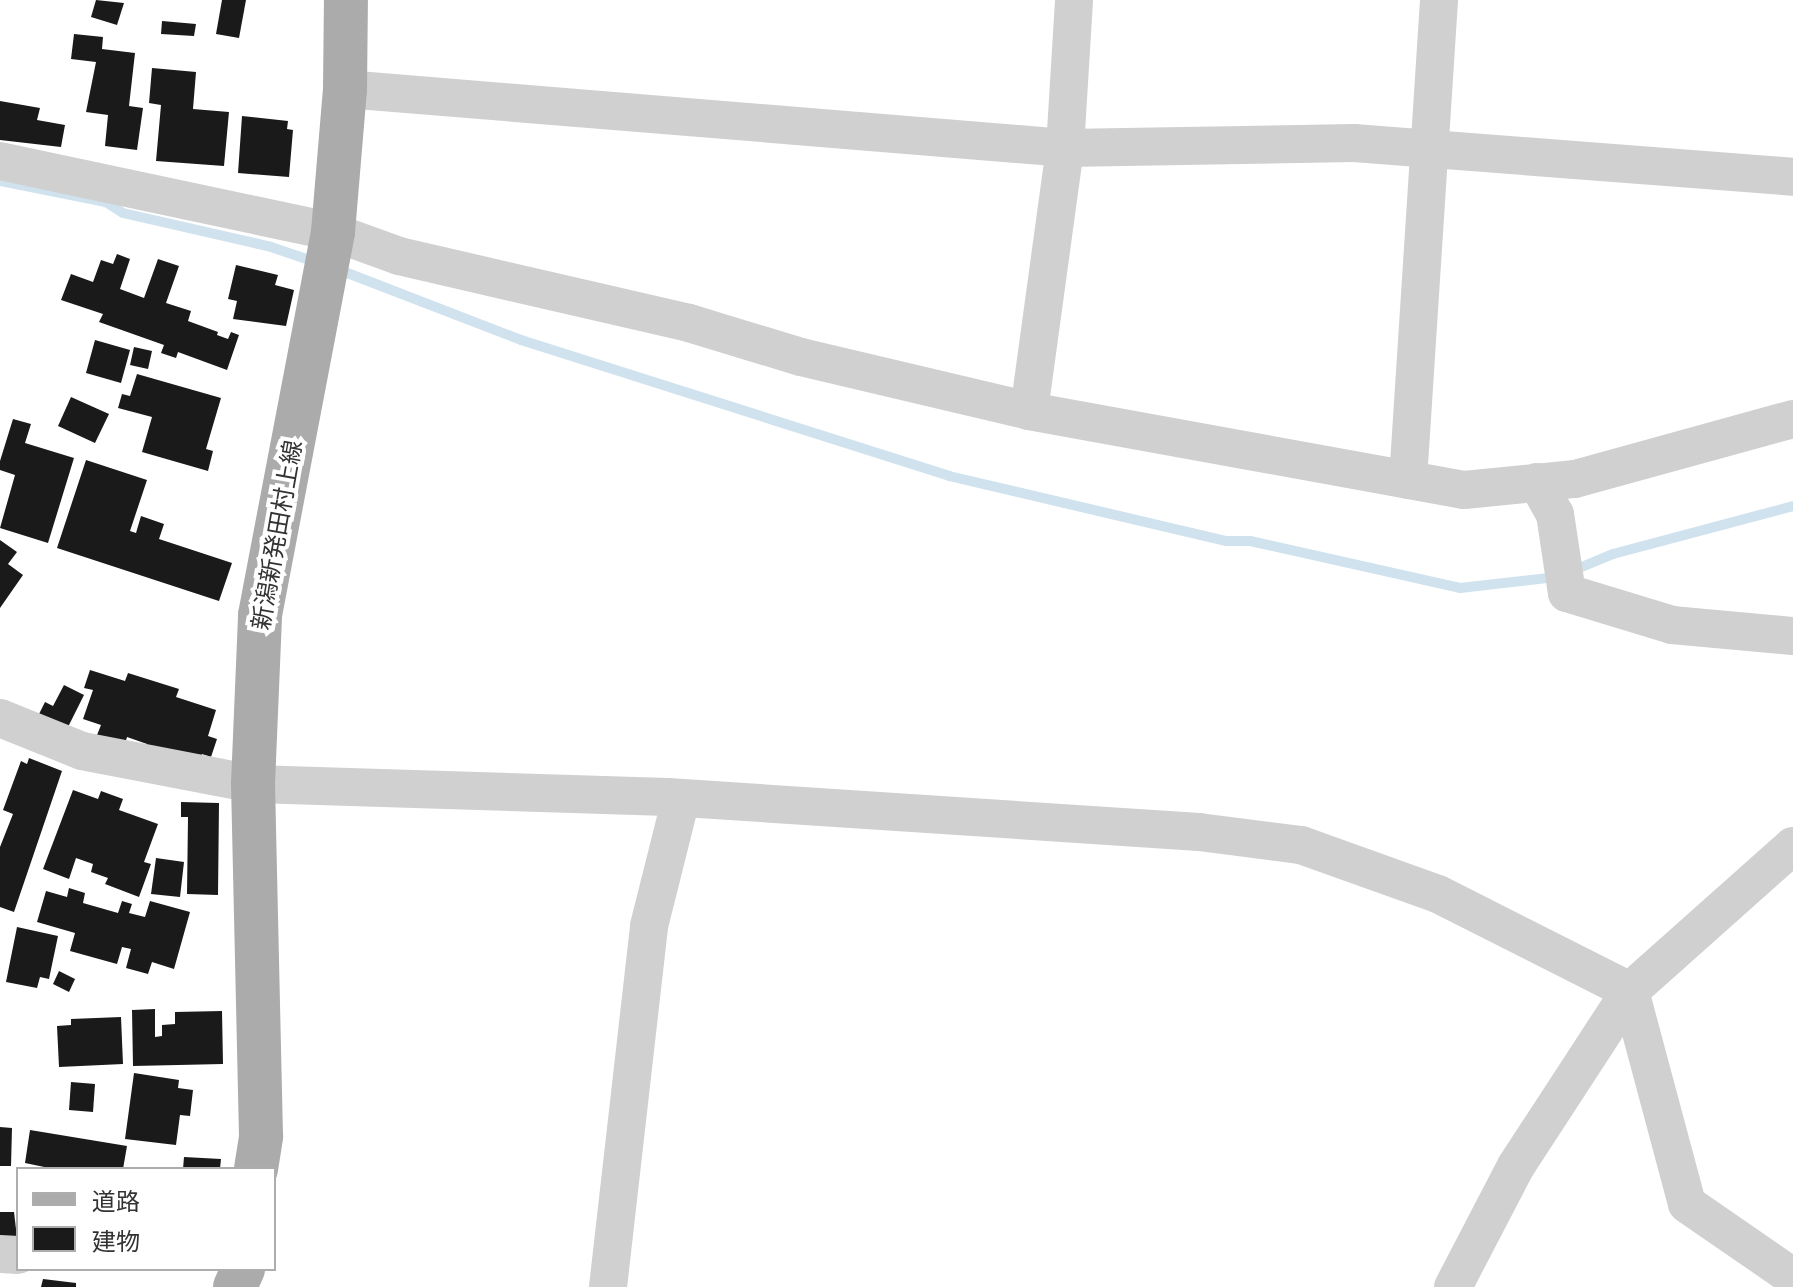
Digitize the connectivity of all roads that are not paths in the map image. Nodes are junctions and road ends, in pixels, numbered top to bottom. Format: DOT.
graph roads {
  1 [pos="346,0"];
  2 [pos="1074,0"];
  3 [pos="1439,0"];
  4 [pos="345,89"];
  5 [pos="1065,148"];
  6 [pos="1430,151"];
  7 [pos="0,161"];
  8 [pos="1793,177"];
  9 [pos="333,232"];
  10 [pos="1029,411"];
  11 [pos="1793,419"];
  12 [pos="1408,480"];
  13 [pos="1537,482"];
  14 [pos="1793,636"];
  15 [pos="0,718"];
  16 [pos="253,784"];
  17 [pos="681,799"];
  18 [pos="1793,846"];
  19 [pos="1630,991"];
  20 [pos="256,1167"];
  21 [pos="1793,1277"];
  22 [pos="608,1287"];
  23 [pos="1453,1287"];
  1 -- 4 [label="main road, 新潟新発田村上線"];
  2 -- 5 [label="street"];
  3 -- 6 [label="street"];
  4 -- 5 [label="street"];
  4 -- 9 [label="main road, 新潟新発田村上線"];
  5 -- 6 [label="street"];
  5 -- 10 [label="street"];
  6 -- 8 [label="street"];
  6 -- 12 [label="street"];
  7 -- 9 [label="street"];
  9 -- 10 [label="street"];
  9 -- 16 [label="main road, 新潟新発田村上線"];
  10 -- 12 [label="street"];
  11 -- 13 [label="street"];
  12 -- 13 [label="street"];
  13 -- 14 [label="street"];
  15 -- 16 [label="street"];
  16 -- 17 [label="street"];
  16 -- 20 [label="main road, 新潟新発田村上線"];
  17 -- 19 [label="street"];
  17 -- 22 [label="street"];
  18 -- 19 [label="street"];
  19 -- 21 [label="street"];
  19 -- 23 [label="street"];
}
